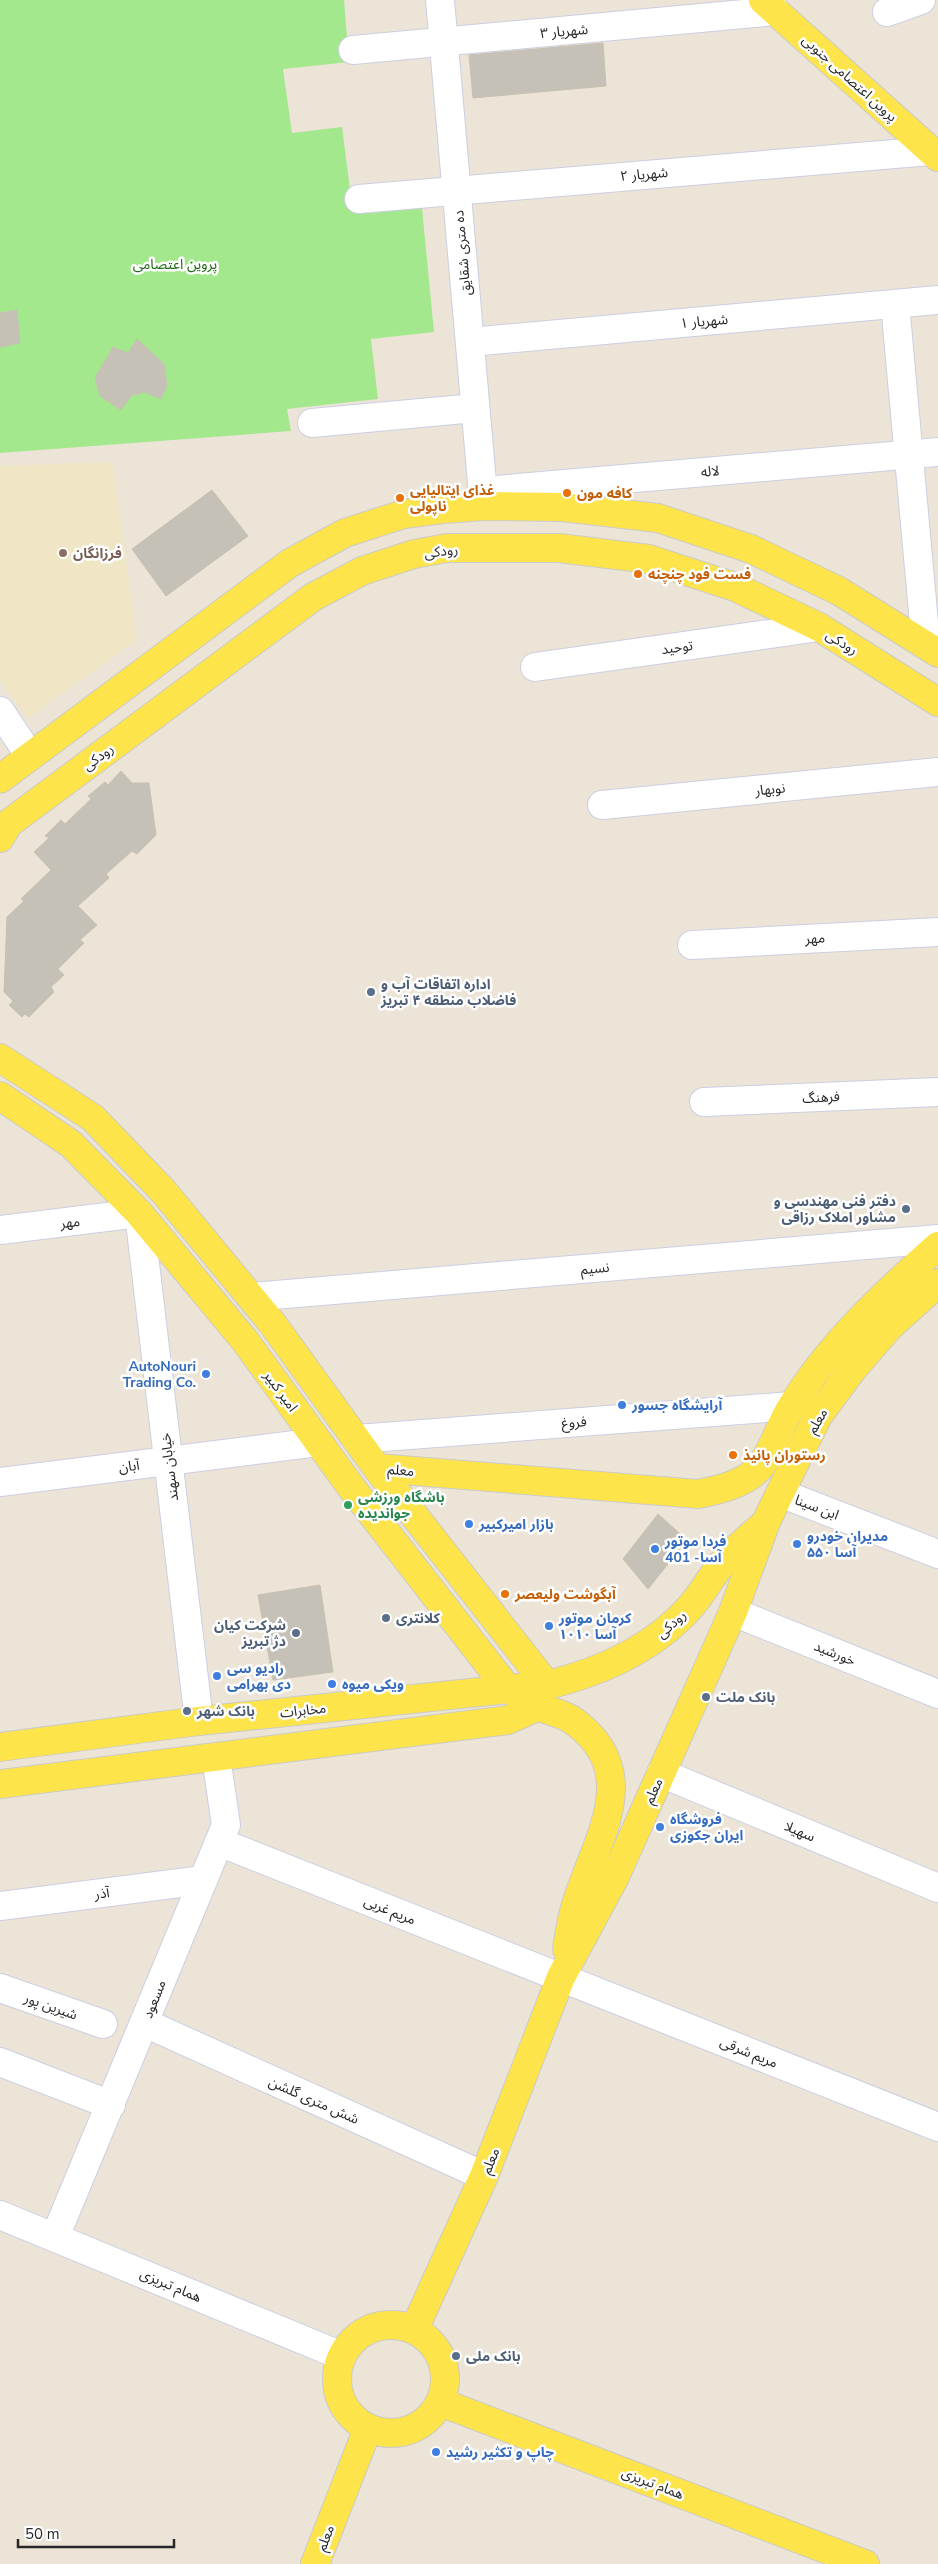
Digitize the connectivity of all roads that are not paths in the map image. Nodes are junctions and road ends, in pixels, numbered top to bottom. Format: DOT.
graph roads {
  1 [pos="440,0"];
  2 [pos="921,0"];
  3 [pos="769,5"];
  4 [pos="887,12"];
  5 [pos="443,43"];
  6 [pos="353,50"];
  7 [pos="934,154"];
  8 [pos="456,190"];
  9 [pos="359,199"];
  10 [pos="938,300"];
  11 [pos="895,304"];
  12 [pos="470,342"];
  13 [pos="475,408"];
  14 [pos="312,423"];
  15 [pos="938,452"];
  16 [pos="908,454"];
  17 [pos="483,498"];
  18 [pos="443,509"];
  19 [pos="447,548"];
  20 [pos="806,576"];
  21 [pos="930,606"];
  22 [pos="784,611"];
  23 [pos="819,627"];
  24 [pos="932,649"];
  25 [pos="535,667"];
  26 [pos="938,702"];
  27 [pos="0,711"];
  28 [pos="30,756"];
  29 [pos="938,772"];
  30 [pos="0,779"];
  31 [pos="602,805"];
  32 [pos="0,838"];
  33 [pos="938,932"];
  34 [pos="692,945"];
  35 [pos="2,1056"];
  36 [pos="938,1092"];
  37 [pos="0,1096"];
  38 [pos="704,1102"];
  39 [pos="164,1192"];
  40 [pos="140,1214"];
  41 [pos="0,1230"];
  42 [pos="938,1239"];
  43 [pos="938,1246"];
  44 [pos="938,1283"];
  45 [pos="251,1297"];
  46 [pos="792,1406"];
  47 [pos="357,1439"];
  48 [pos="318,1442"];
  49 [pos="168,1461"];
  50 [pos="377,1468"];
  51 [pos="0,1482"];
  52 [pos="351,1487"];
  53 [pos="780,1493"];
  54 [pos="766,1522"];
  55 [pos="938,1554"];
  56 [pos="733,1612"];
  57 [pos="507,1688"];
  58 [pos="938,1694"];
  59 [pos="543,1695"];
  60 [pos="199,1721"];
  61 [pos="0,1747"];
  62 [pos="216,1757"];
  63 [pos="661,1773"];
  64 [pos="0,1784"];
  65 [pos="219,1842"];
  66 [pos="203,1880"];
  67 [pos="938,1888"];
  68 [pos="0,1906"];
  69 [pos="561,1978"];
  70 [pos="0,1988"];
  71 [pos="145,2023"];
  72 [pos="103,2024"];
  73 [pos="0,2062"];
  74 [pos="111,2105"];
  75 [pos="938,2126"];
  76 [pos="484,2176"];
  77 [pos="0,2215"];
  78 [pos="55,2237"];
  79 [pos="414,2330"];
  80 [pos="342,2356"];
  81 [pos="440,2402"];
  82 [pos="368,2428"];
  83 [pos="315,2564"];
  84 [pos="866,2564"];
  1 -- 5 [label="street, ده متری شقایق"];
  2 -- 4 [label="street"];
  3 -- 5 [label="street, شهریار ۳"];
  3 -- 7 [label="main road, پروین اعتصامی جنوبی"];
  5 -- 6 [label="street, شهریار ۳"];
  5 -- 8 [label="street, ده متری شقایق"];
  7 -- 8 [label="street, شهریار ۲"];
  8 -- 9 [label="street, شهریار ۲"];
  8 -- 12 [label="street, ده متری شقایق"];
  10 -- 11 [label="street, شهریار ۱"];
  11 -- 12 [label="street, شهریار ۱"];
  11 -- 16 [label="street"];
  12 -- 13 [label="street, ده متری شقایق"];
  13 -- 14 [label="street"];
  13 -- 17 [label="street, ده متری شقایق"];
  15 -- 16 [label="street, لاله"];
  16 -- 17 [label="street, لاله"];
  16 -- 21 [label="street"];
  17 -- 18 [label="main road"];
  17 -- 20 [label="main road"];
  18 -- 19 [label="main road"];
  18 -- 28 [label="main road"];
  19 -- 22 [label="main road, رودکى"];
  19 -- 32 [label="main road, رودکى"];
  20 -- 22 [label="main road"];
  20 -- 24 [label="main road"];
  21 -- 24 [label="street"];
  22 -- 23 [label="main road, رودکى"];
  23 -- 25 [label="street, توحید"];
  23 -- 26 [label="main road, رودکى"];
  27 -- 28 [label="street"];
  28 -- 30 [label="main road"];
  29 -- 31 [label="street, نوبهار"];
  33 -- 34 [label="street, مهر"];
  35 -- 39 [label="main road"];
  36 -- 38 [label="street, فرهنگ"];
  37 -- 40 [label="main road, امیر کبیر"];
  39 -- 40 [label="street"];
  39 -- 45 [label="main road"];
  40 -- 41 [label="street, مهر"];
  40 -- 48 [label="main road, امیر کبیر"];
  40 -- 49 [label="street, خیابان سهند"];
  42 -- 45 [label="street, نسیم"];
  43 -- 46 [label="main road, معلم"];
  44 -- 53 [label="main road, معلم"];
  45 -- 47 [label="main road"];
  46 -- 47 [label="street, فروغ"];
  46 -- 50 [label="main road, معلم"];
  47 -- 50 [label="main road"];
  48 -- 49 [label="street, آبان"];
  48 -- 52 [label="main road, امیر کبیر"];
  49 -- 51 [label="street, آبان"];
  49 -- 60 [label="street, خیابان سهند"];
  50 -- 52 [label="main road"];
  50 -- 59 [label="main road"];
  52 -- 57 [label="main road, امیر کبیر"];
  53 -- 54 [label="main road, معلم"];
  53 -- 55 [label="street, ابن سینا"];
  54 -- 56 [label="main road, معلم"];
  54 -- 59 [label="main road, رودکی"];
  56 -- 58 [label="street, خورشید"];
  56 -- 63 [label="main road, معلم"];
  57 -- 59 [label="main road, مخابرات"];
  57 -- 60 [label="main road, مخابرات"];
  59 -- 62 [label="main road"];
  59 -- 69 [label="main road"];
  60 -- 61 [label="main road, مخابرات"];
  62 -- 64 [label="main road"];
  62 -- 65 [label="street, مسعود"];
  63 -- 67 [label="street, سهیلا"];
  63 -- 69 [label="main road, معلم"];
  65 -- 66 [label="street, مسعود"];
  65 -- 69 [label="street, مریم غربی"];
  66 -- 68 [label="street, آذر"];
  66 -- 71 [label="street, مسعود"];
  69 -- 75 [label="street, مریم شرقی"];
  69 -- 76 [label="main road, معلم"];
  70 -- 72 [label="street, شیرین پور"];
  71 -- 74 [label="street, مسعود"];
  71 -- 76 [label="street, شش متری گلشن"];
  73 -- 74 [label="street"];
  74 -- 78 [label="street, مسعود"];
  76 -- 79 [label="main road, معلم"];
  77 -- 78 [label="street, همام تبریزی"];
  78 -- 80 [label="street, همام تبریزی"];
  79 -- 80 [label="main road"];
  79 -- 81 [label="main road"];
  80 -- 82 [label="main road"];
  81 -- 82 [label="main road"];
  81 -- 84 [label="main road, همام تبریزی"];
  82 -- 83 [label="main road, معلم"];
}
